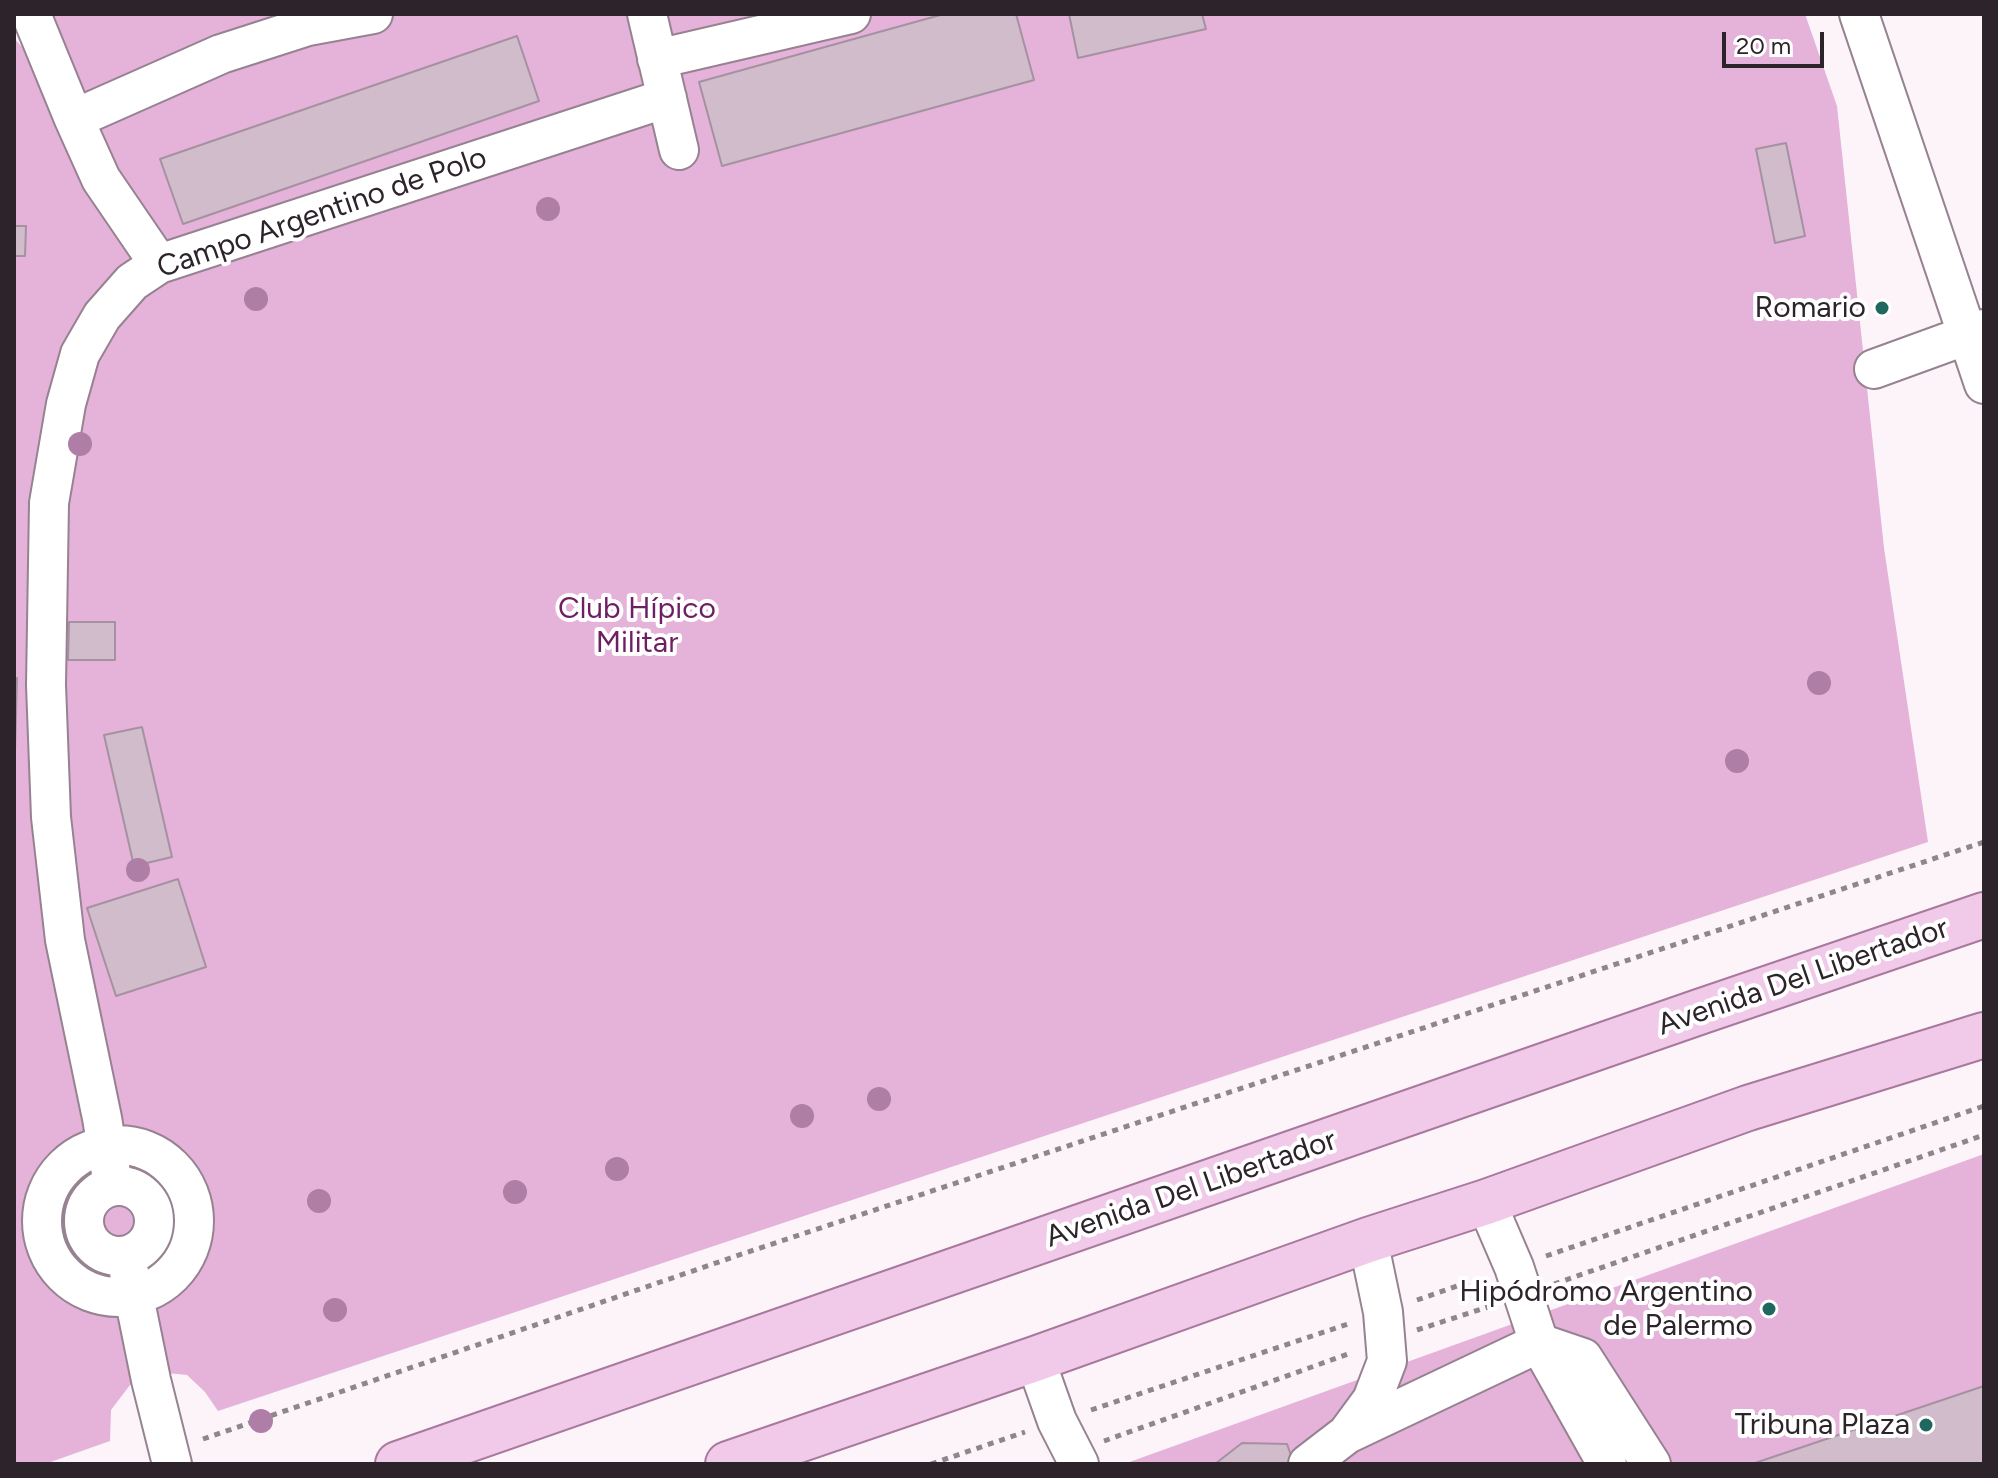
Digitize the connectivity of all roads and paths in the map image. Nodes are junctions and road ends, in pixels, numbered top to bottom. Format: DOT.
graph roads {
  1 [pos="31,14"];
  2 [pos="373,14"];
  3 [pos="647,14"];
  4 [pos="851,14"];
  5 [pos="1859,14"];
  6 [pos="657,59"];
  7 [pos="667,98"];
  8 [pos="74,119"];
  9 [pos="679,150"];
  10 [pos="159,264"];
  11 [pos="1975,332"];
  12 [pos="1874,369"];
  13 [pos="1984,384"];
  14 [pos="1984,842"];
  15 [pos="1984,915"];
  16 [pos="1984,1035"];
  17 [pos="1984,1106"];
  18 [pos="107,1145"];
  19 [pos="113,1185"];
  20 [pos="1486,1202"];
  21 [pos="194,1209"];
  22 [pos="155,1214"];
  23 [pos="83,1227"];
  24 [pos="43,1235"];
  25 [pos="1368,1240"];
  26 [pos="125,1256"];
  27 [pos="1514,1267"];
  28 [pos="134,1296"];
  29 [pos="1383,1312"];
  30 [pos="1539,1343"];
  31 [pos="1035,1359"];
  32 [pos="1057,1421"];
  33 [pos="1347,1434"];
  34 [pos="170,1458"];
  35 [pos="398,1464"];
  36 [pos="728,1464"];
  37 [pos="931,1464"];
  38 [pos="1079,1464"];
  39 [pos="1308,1464"];
  40 [pos="1607,1464"];
  41 [pos="1651,1464"];
  1 -- 8 [label="street"];
  2 -- 8 [label="street"];
  3 -- 6 [label="street"];
  4 -- 6 [label="street"];
  5 -- 11 [label="street"];
  6 -- 7 [label="street"];
  7 -- 9 [label="street"];
  7 -- 10 [label="street, Campo Argentino de Polo"];
  8 -- 10 [label="street"];
  10 -- 18 [label="street, Campo Argentino de Polo"];
  11 -- 12 [label="street"];
  11 -- 13 [label="street"];
  14 -- 34 [label="path"];
  15 -- 35 [label="main road, Avenida Del Libertador"];
  16 -- 20 [label="main road"];
  17 -- 27 [label="path"];
  18 -- 19 [label="street, Campo Argentino de Polo"];
  18 -- 21 [label="street"];
  18 -- 24 [label="street"];
  19 -- 22 [label="street"];
  19 -- 23 [label="street"];
  20 -- 25 [label="main road"];
  20 -- 27 [label="street"];
  21 -- 22 [label="street"];
  21 -- 28 [label="street"];
  22 -- 26 [label="street"];
  23 -- 24 [label="street"];
  23 -- 26 [label="street"];
  24 -- 28 [label="street"];
  25 -- 29 [label="street"];
  25 -- 31 [label="main road"];
  26 -- 28 [label="street"];
  27 -- 29 [label="path"];
  27 -- 30 [label="street"];
  28 -- 34 [label="street"];
  29 -- 32 [label="path"];
  29 -- 33 [label="street"];
  30 -- 33 [label="street"];
  30 -- 40 [label="street"];
  30 -- 41 [label="street"];
  31 -- 32 [label="street"];
  31 -- 36 [label="main road"];
  32 -- 37 [label="path"];
  32 -- 38 [label="street"];
  33 -- 39 [label="street"];
}
